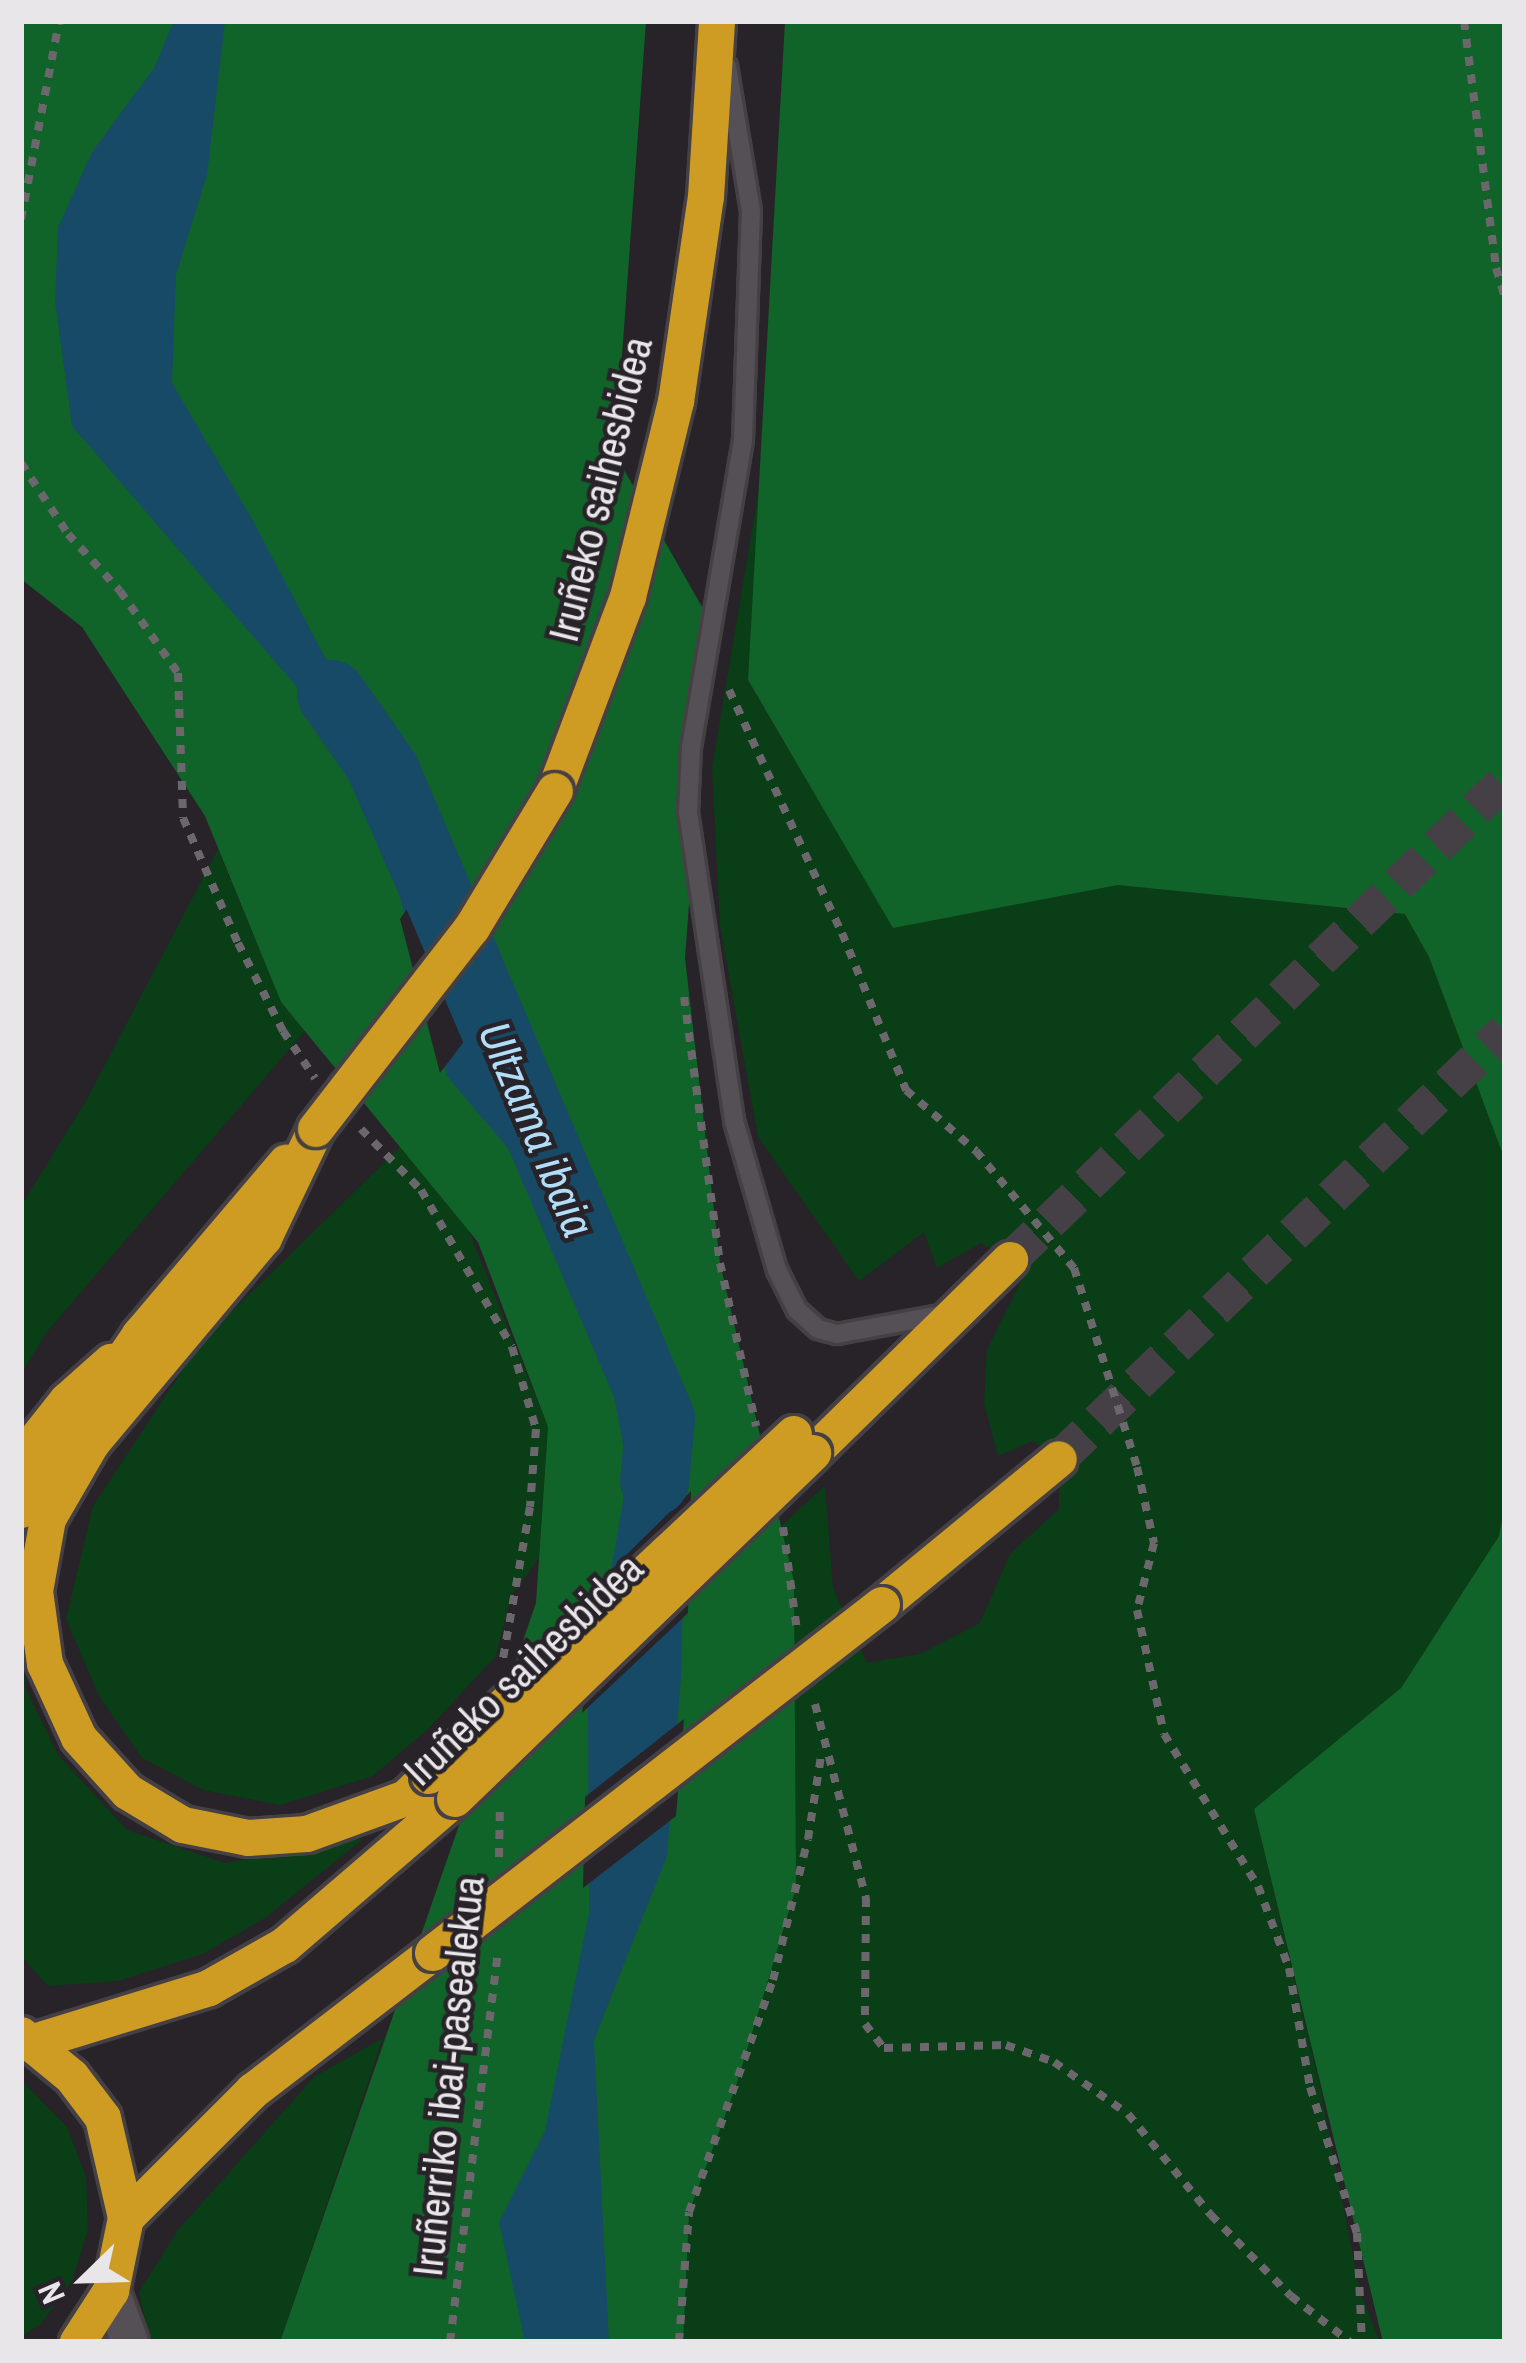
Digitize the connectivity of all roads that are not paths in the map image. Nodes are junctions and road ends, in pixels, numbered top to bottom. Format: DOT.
graph roads {
  1 [pos="719,21"];
  2 [pos="316,1129"];
  3 [pos="1010,1260"];
  4 [pos="957,1312"];
  5 [pos="140,1335"];
  6 [pos="21,1459"];
  7 [pos="1060,1460"];
  8 [pos="21,1510"];
  9 [pos="442,1788"];
  10 [pos="28,2039"];
  11 [pos="126,2218"];
  12 [pos="111,2290"];
  13 [pos="78,2342"];
  14 [pos="130,2342"];
  1 -- 2 [label="highway, Iruñeko saihesbidea, bridge"];
  1 -- 4 [label="lane"];
  2 -- 5 [label="highway, Iruñeko saihesbidea"];
  2 -- 9 [label="highway"];
  3 -- 4 [label="highway, Iruñeko saihesbidea"];
  4 -- 9 [label="highway, Iruñeko saihesbidea, bridge"];
  5 -- 6 [label="highway, Iruñeko saihesbidea"];
  5 -- 8 [label="highway, Iruñeko saihesbidea"];
  7 -- 11 [label="highway, bridge"];
  9 -- 10 [label="highway, Iruñeko saihesbidea"];
  10 -- 11 [label="highway"];
  11 -- 12 [label="highway"];
  12 -- 13 [label="highway"];
  12 -- 14 [label="street"];
}
